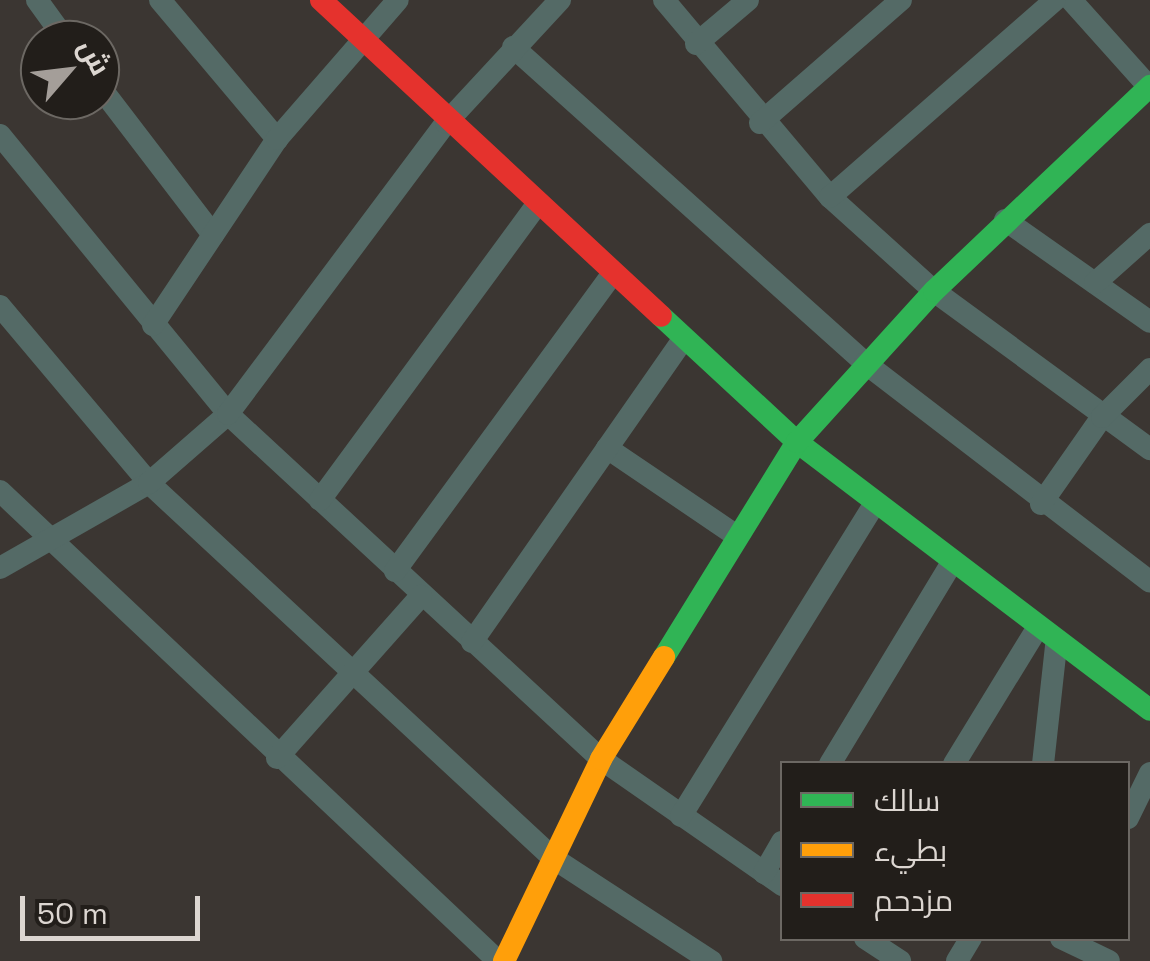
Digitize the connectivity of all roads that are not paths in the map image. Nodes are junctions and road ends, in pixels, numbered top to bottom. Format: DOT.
graph roads {
  1 [pos="160,0"];
  2 [pos="322,0"];
  3 [pos="398,0"];
  4 [pos="560,0"];
  5 [pos="664,0"];
  6 [pos="748,0"];
  7 [pos="902,0"];
  8 [pos="1055,0"];
  9 [pos="1071,0"];
  10 [pos="360,38"];
  11 [pos="696,44"];
  12 [pos="513,46"];
  13 [pos="1150,86"];
  14 [pos="120,112"];
  15 [pos="446,123"];
  16 [pos="760,123"];
  17 [pos="0,135"];
  18 [pos="277,139"];
  19 [pos="830,197"];
  20 [pos="536,206"];
  21 [pos="1004,220"];
  22 [pos="1150,234"];
  23 [pos="213,235"];
  24 [pos="612,274"];
  25 [pos="1095,283"];
  26 [pos="934,291"];
  27 [pos="0,306"];
  28 [pos="1150,322"];
  29 [pos="153,325"];
  30 [pos="684,340"];
  31 [pos="865,363"];
  32 [pos="1150,368"];
  33 [pos="228,414"];
  34 [pos="1102,416"];
  35 [pos="797,442"];
  36 [pos="607,448"];
  37 [pos="1150,450"];
  38 [pos="149,483"];
  39 [pos="0,491"];
  40 [pos="320,500"];
  41 [pos="1041,504"];
  42 [pos="873,506"];
  43 [pos="734,534"];
  44 [pos="47,542"];
  45 [pos="950,566"];
  46 [pos="0,568"];
  47 [pos="395,571"];
  48 [pos="1150,582"];
  49 [pos="421,596"];
  50 [pos="1036,630"];
  51 [pos="472,642"];
  52 [pos="1056,646"];
  53 [pos="353,673"];
  54 [pos="1150,710"];
  55 [pos="277,758"];
  56 [pos="602,759"];
  57 [pos="832,761"];
  58 [pos="956,761"];
  59 [pos="1044,761"];
  60 [pos="1150,773"];
  61 [pos="1130,814"];
  62 [pos="681,816"];
  63 [pos="780,850"];
  64 [pos="554,858"];
  65 [pos="773,879"];
  66 [pos="869,941"];
  67 [pos="1073,946"];
  68 [pos="501,961"];
  69 [pos="712,961"];
  70 [pos="900,961"];
  71 [pos="1109,961"];
  1 -- 18 [label="street"];
  2 -- 10 [label="street"];
  3 -- 10 [label="street"];
  4 -- 12 [label="street"];
  5 -- 11 [label="street"];
  6 -- 11 [label="street"];
  7 -- 16 [label="street"];
  8 -- 19 [label="street"];
  9 -- 13 [label="street"];
  10 -- 15 [label="street"];
  10 -- 18 [label="street"];
  11 -- 16 [label="street"];
  12 -- 15 [label="street"];
  12 -- 31 [label="street"];
  13 -- 21 [label="street"];
  14 -- 23 [label="street"];
  15 -- 20 [label="street"];
  15 -- 33 [label="street"];
  16 -- 19 [label="street"];
  17 -- 29 [label="street"];
  18 -- 23 [label="street"];
  19 -- 26 [label="street"];
  20 -- 24 [label="street"];
  20 -- 40 [label="street"];
  21 -- 25 [label="street"];
  21 -- 26 [label="street"];
  22 -- 25 [label="street"];
  23 -- 29 [label="street"];
  24 -- 30 [label="street"];
  24 -- 47 [label="street"];
  25 -- 28 [label="street"];
  26 -- 31 [label="street"];
  26 -- 34 [label="street"];
  27 -- 38 [label="street"];
  29 -- 33 [label="street"];
  30 -- 35 [label="street"];
  30 -- 36 [label="street"];
  31 -- 35 [label="street"];
  31 -- 41 [label="street"];
  32 -- 34 [label="street"];
  33 -- 38 [label="street"];
  33 -- 40 [label="street"];
  34 -- 37 [label="street"];
  34 -- 41 [label="street"];
  35 -- 42 [label="street"];
  35 -- 43 [label="street"];
  36 -- 43 [label="street"];
  36 -- 51 [label="street"];
  38 -- 44 [label="street"];
  38 -- 53 [label="street"];
  39 -- 44 [label="street"];
  40 -- 47 [label="street"];
  41 -- 48 [label="street"];
  42 -- 45 [label="street"];
  42 -- 62 [label="street"];
  43 -- 56 [label="street"];
  44 -- 46 [label="street"];
  44 -- 55 [label="street"];
  45 -- 50 [label="street"];
  45 -- 57 [label="street"];
  47 -- 49 [label="street"];
  49 -- 51 [label="street"];
  49 -- 53 [label="street"];
  50 -- 52 [label="street"];
  50 -- 58 [label="street"];
  51 -- 56 [label="street"];
  52 -- 54 [label="street"];
  52 -- 59 [label="street"];
  53 -- 55 [label="street"];
  53 -- 64 [label="street"];
  55 -- 68 [label="street"];
  56 -- 62 [label="street"];
  56 -- 64 [label="street"];
  60 -- 61 [label="street"];
  62 -- 65 [label="street"];
  63 -- 65 [label="street"];
  64 -- 68 [label="street"];
  64 -- 69 [label="street"];
  66 -- 70 [label="street"];
  67 -- 71 [label="street"];
}
